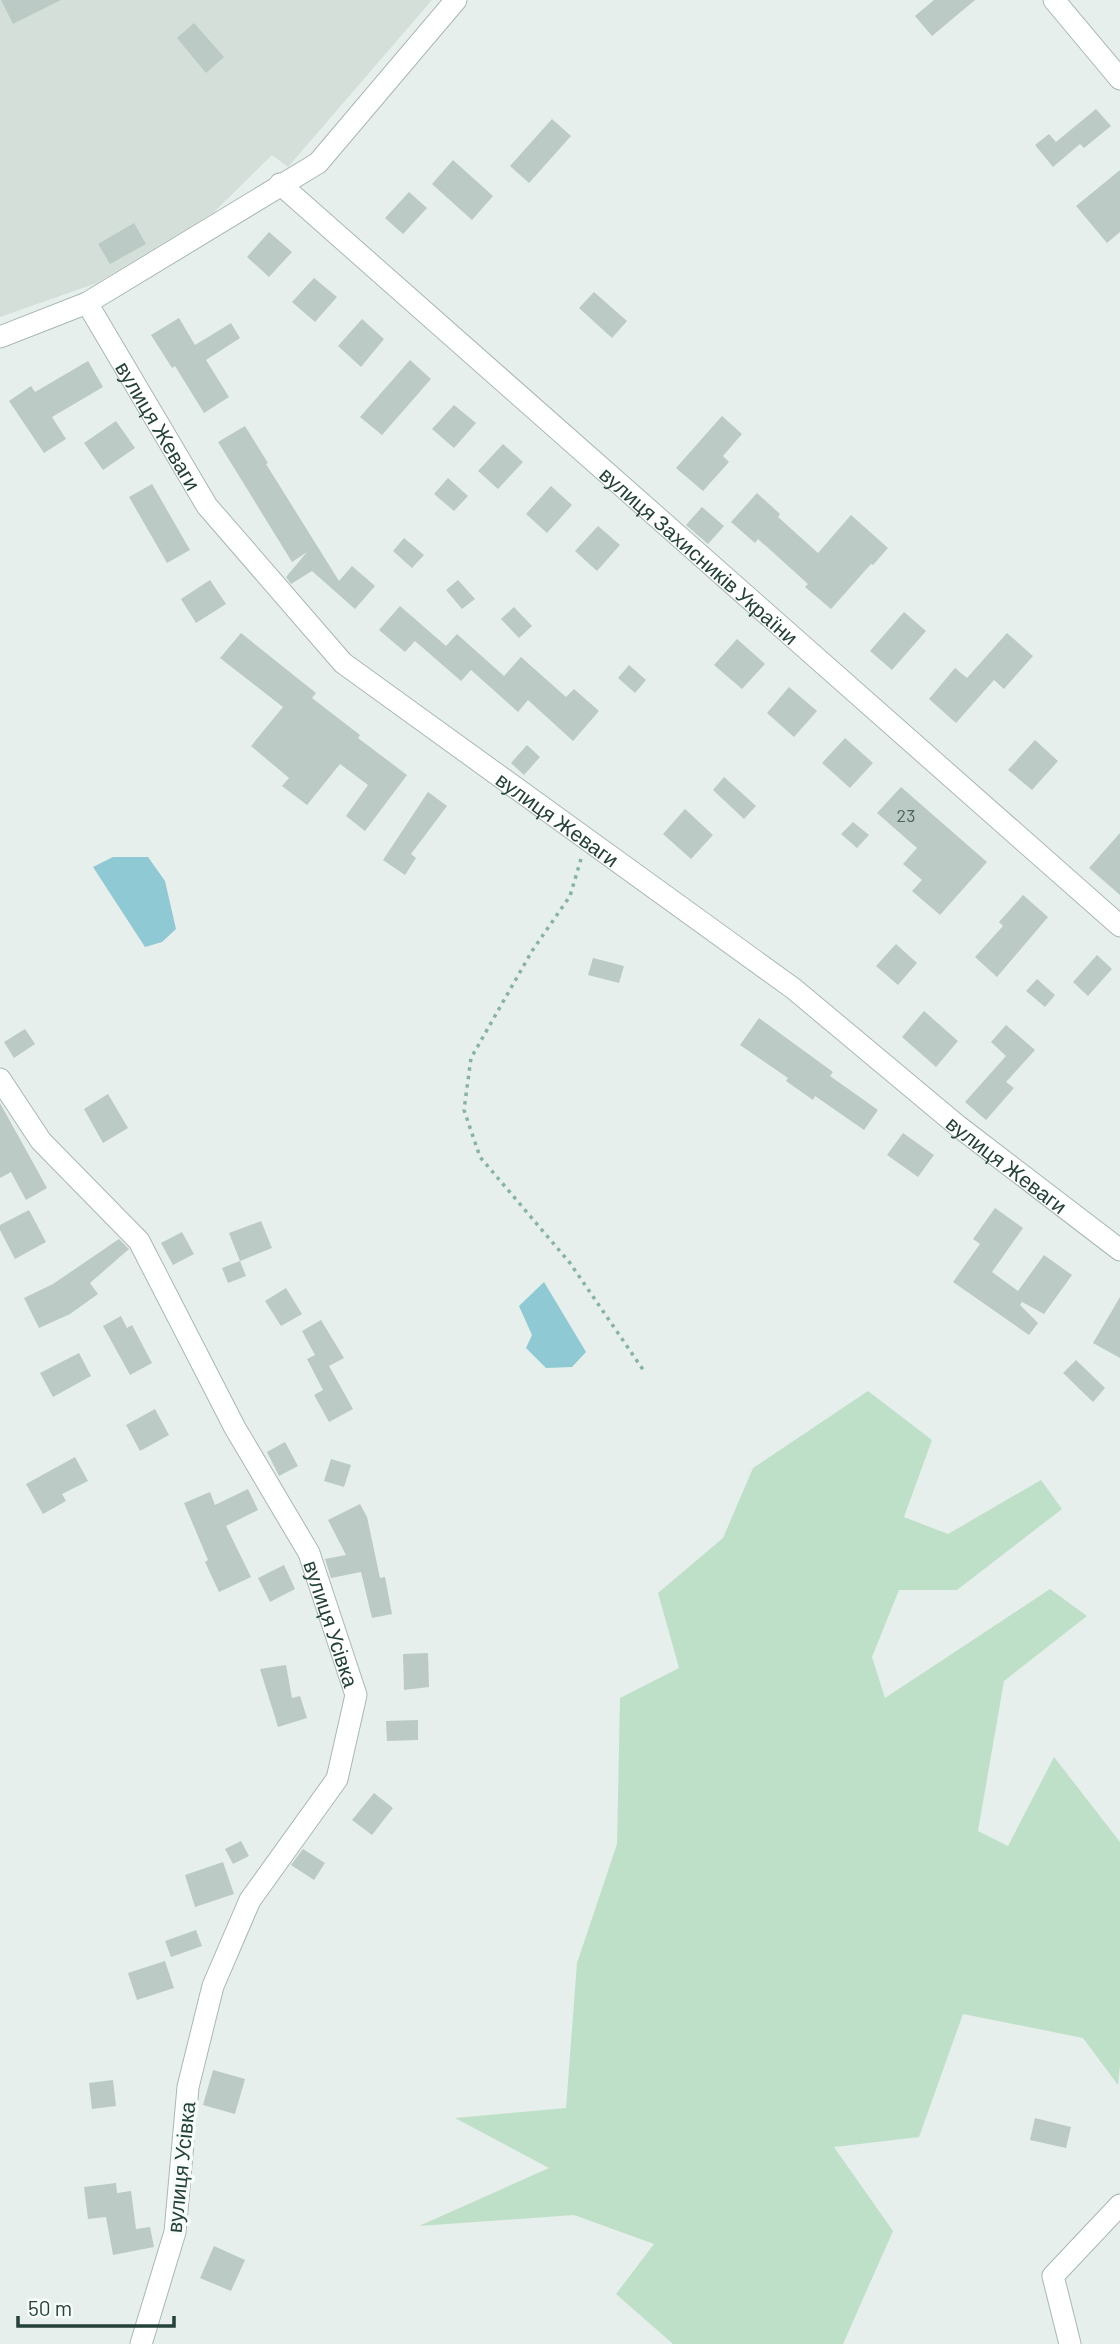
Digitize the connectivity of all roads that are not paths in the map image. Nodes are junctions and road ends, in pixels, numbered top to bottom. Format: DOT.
graph roads {
  1 [pos="456,0"];
  2 [pos="1054,0"];
  3 [pos="1120,79"];
  4 [pos="280,184"];
  5 [pos="87,303"];
  6 [pos="0,337"];
  7 [pos="1120,926"];
  8 [pos="0,1079"];
  9 [pos="1120,1250"];
  10 [pos="1120,2205"];
  11 [pos="141,2344"];
  12 [pos="1070,2344"];
  1 -- 4 [label="street"];
  2 -- 3 [label="street"];
  4 -- 5 [label="street"];
  4 -- 7 [label="street, вулиця Захисників України"];
  5 -- 6 [label="street"];
  5 -- 9 [label="street, вулиця Жеваги"];
  8 -- 11 [label="street, вулиця Усівка"];
  10 -- 12 [label="street"];
}
